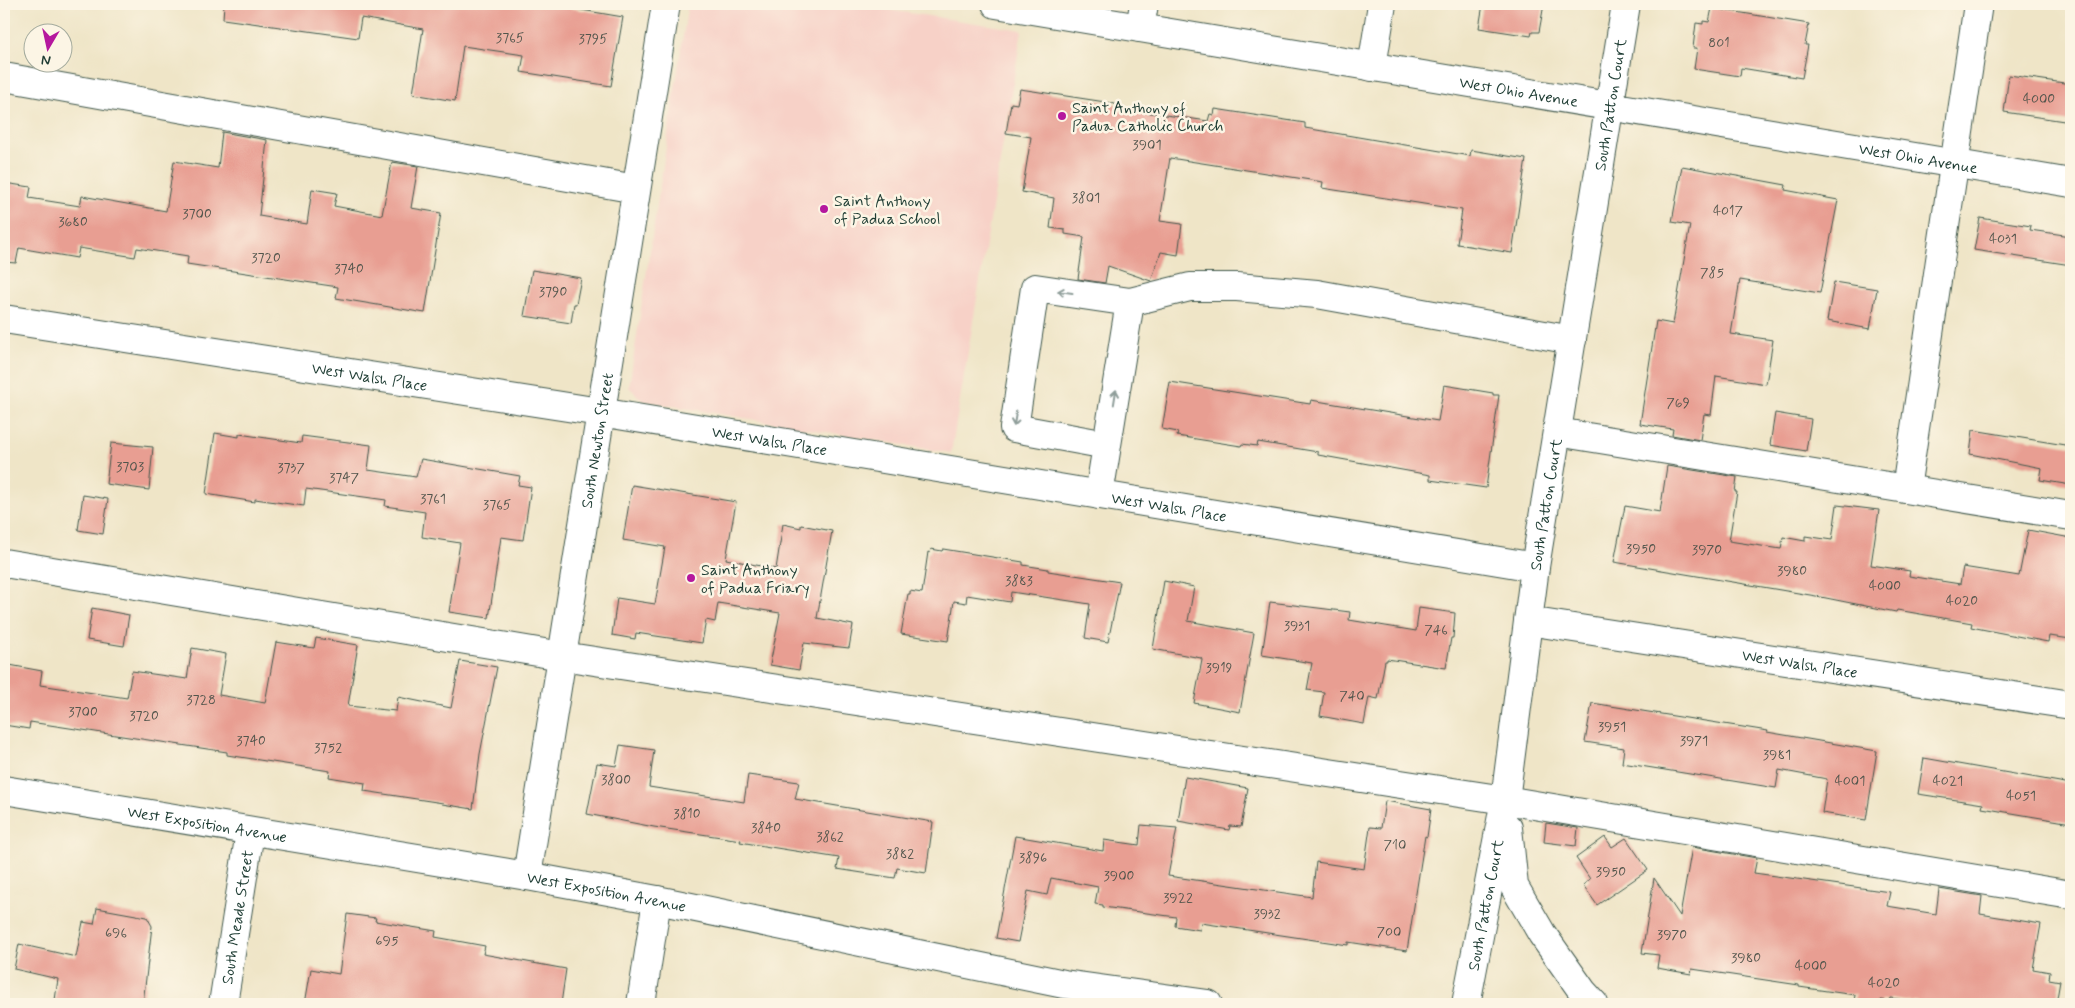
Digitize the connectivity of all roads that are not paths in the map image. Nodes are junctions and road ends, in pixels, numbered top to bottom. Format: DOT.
graph roads {
  1 [pos="666,4"];
  2 [pos="996,4"];
  3 [pos="1382,4"];
  4 [pos="1626,4"];
  5 [pos="1978,4"];
  6 [pos="1142,16"];
  7 [pos="1372,67"];
  8 [pos="4,77"];
  9 [pos="1610,107"];
  10 [pos="1953,164"];
  11 [pos="2071,183"];
  12 [pos="636,189"];
  13 [pos="1130,302"];
  14 [pos="4,319"];
  15 [pos="1572,340"];
  16 [pos="600,412"];
  17 [pos="1557,432"];
  18 [pos="1107,445"];
  19 [pos="1906,489"];
  20 [pos="1099,495"];
  21 [pos="2071,516"];
  22 [pos="4,563"];
  23 [pos="1535,567"];
  24 [pos="1528,621"];
  25 [pos="562,656"];
  26 [pos="2071,705"];
  27 [pos="4,790"];
  28 [pos="1505,800"];
  29 [pos="250,832"];
  30 [pos="527,876"];
  31 [pos="2071,895"];
  32 [pos="657,900"];
  33 [pos="1062,994"];
  34 [pos="223,1004"];
  35 [pos="641,1004"];
  36 [pos="1208,1004"];
  37 [pos="1466,1004"];
  38 [pos="1594,1004"];
  1 -- 12 [label="street, South Newton Street"];
  2 -- 6 [label="street, West Ohio Avenue"];
  3 -- 7 [label="street"];
  4 -- 9 [label="street, South Patton Court"];
  5 -- 10 [label="street"];
  6 -- 7 [label="street, West Ohio Avenue"];
  7 -- 9 [label="street, West Ohio Avenue"];
  8 -- 12 [label="street"];
  9 -- 10 [label="street, West Ohio Avenue"];
  9 -- 15 [label="street, South Patton Court"];
  10 -- 11 [label="street, West Ohio Avenue"];
  10 -- 19 [label="street"];
  12 -- 16 [label="street, South Newton Street"];
  13 -- 15 [label="street"];
  18 -- 13 [label="street, one-way"];
  13 -- 18 [label="street, one-way"];
  14 -- 16 [label="street, West Walsh Place"];
  15 -- 17 [label="street, South Patton Court"];
  16 -- 20 [label="street, West Walsh Place"];
  16 -- 25 [label="street, South Newton Street"];
  17 -- 19 [label="street"];
  17 -- 23 [label="street, South Patton Court"];
  18 -- 20 [label="street"];
  19 -- 21 [label="street"];
  20 -- 23 [label="street, West Walsh Place"];
  22 -- 25 [label="street"];
  23 -- 24 [label="street, South Patton Court"];
  24 -- 26 [label="street, West Walsh Place"];
  24 -- 28 [label="street, South Patton Court"];
  25 -- 28 [label="street"];
  25 -- 30 [label="street, South Newton Street"];
  27 -- 29 [label="street, West Exposition Avenue"];
  28 -- 31 [label="street"];
  28 -- 37 [label="street, South Patton Court"];
  28 -- 38 [label="street"];
  29 -- 30 [label="street, West Exposition Avenue"];
  29 -- 34 [label="street, South Meade Street"];
  30 -- 32 [label="street, West Exposition Avenue"];
  32 -- 33 [label="street, West Exposition Avenue"];
  32 -- 35 [label="street"];
  33 -- 36 [label="street, West Exposition Avenue"];
}
